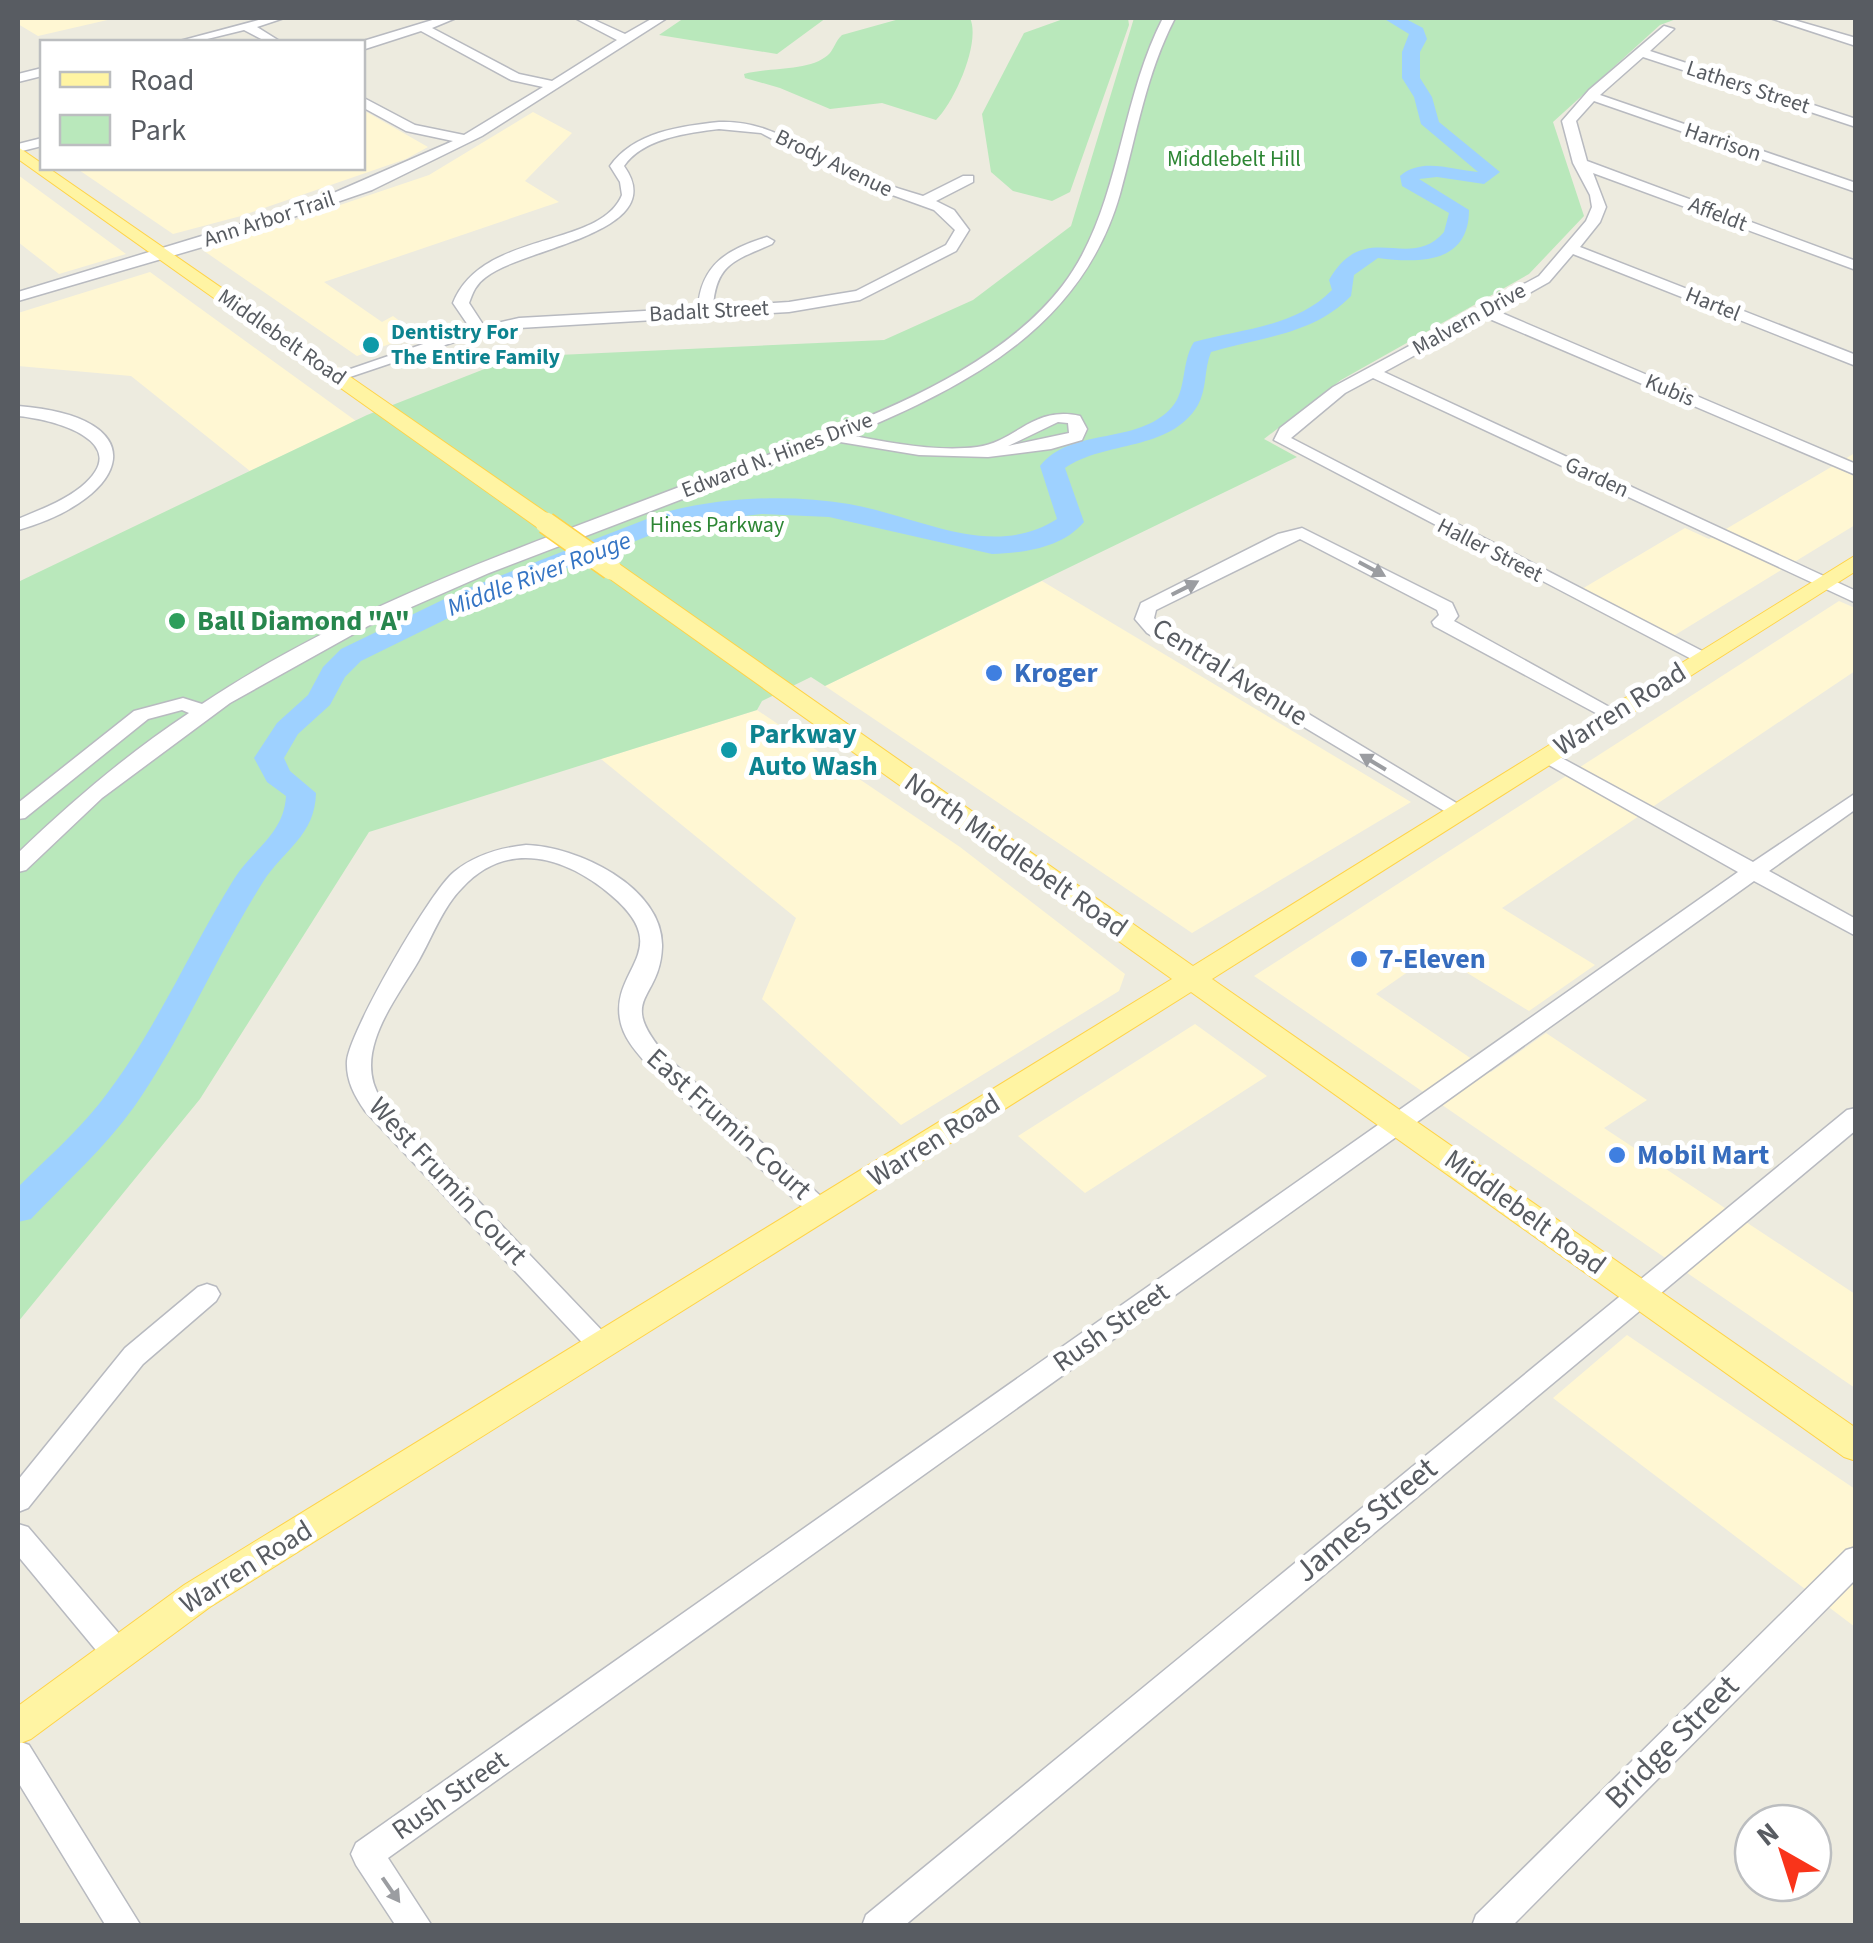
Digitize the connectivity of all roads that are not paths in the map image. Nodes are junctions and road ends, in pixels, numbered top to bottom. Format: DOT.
graph roads {
  1 [pos="278,18"];
  2 [pos="450,18"];
  3 [pos="581,18"];
  4 [pos="661,18"];
  5 [pos="1168,18"];
  6 [pos="1776,18"];
  7 [pos="246,26"];
  8 [pos="1668,28"];
  9 [pos="424,29"];
  10 [pos="626,39"];
  11 [pos="190,40"];
  12 [pos="271,40"];
  13 [pos="1856,42"];
  14 [pos="365,45"];
  15 [pos="1642,52"];
  16 [pos="556,83"];
  17 [pos="1591,96"];
  18 [pos="365,103"];
  19 [pos="1856,123"];
  20 [pos="464,140"];
  21 [pos="18,147"];
  22 [pos="40,163"];
  23 [pos="1580,163"];
  24 [pos="49,170"];
  25 [pos="968,179"];
  26 [pos="1856,188"];
  27 [pos="922,202"];
  28 [pos="766,241"];
  29 [pos="1570,248"];
  30 [pos="163,253"];
  31 [pos="1856,266"];
  32 [pos="18,297"];
  33 [pos="705,311"];
  34 [pos="1484,311"];
  35 [pos="480,330"];
  36 [pos="1856,361"];
  37 [pos="1372,372"];
  38 [pos="338,376"];
  39 [pos="18,410"];
  40 [pos="829,435"];
  41 [pos="1282,440"];
  42 [pos="986,450"];
  43 [pos="1856,470"];
  44 [pos="546,523"];
  45 [pos="18,525"];
  46 [pos="1856,561"];
  47 [pos="1822,582"];
  48 [pos="1856,598"];
  49 [pos="1701,658"];
  50 [pos="204,712"];
  51 [pos="1612,714"];
  52 [pos="1546,756"];
  53 [pos="1856,799"];
  54 [pos="1456,812"];
  55 [pos="18,813"];
  56 [pos="27,842"];
  57 [pos="18,865"];
  58 [pos="1753,872"];
  59 [pos="1856,929"];
  60 [pos="417,944"];
  61 [pos="1192,979"];
  62 [pos="1856,1116"];
  63 [pos="1400,1122"];
  64 [pos="822,1209"];
  65 [pos="207,1294"];
  66 [pos="1640,1294"];
  67 [pos="601,1346"];
  68 [pos="1856,1446"];
  69 [pos="18,1500"];
  70 [pos="18,1536"];
  71 [pos="1856,1559"];
  72 [pos="116,1652"];
  73 [pos="18,1726"];
  74 [pos="18,1755"];
  75 [pos="125,1926"];
  76 [pos="416,1926"];
  77 [pos="878,1926"];
  78 [pos="1488,1926"];
  1 -- 7 [label="street"];
  2 -- 9 [label="street"];
  3 -- 10 [label="street"];
  4 -- 10 [label="street, Ann Arbor Trail"];
  5 -- 40 [label="street, Edward N. Hines Drive"];
  6 -- 13 [label="street"];
  7 -- 11 [label="street"];
  7 -- 12 [label="street"];
  8 -- 15 [label="street, Malvern Drive"];
  9 -- 14 [label="street"];
  9 -- 16 [label="street"];
  10 -- 16 [label="street, Ann Arbor Trail"];
  15 -- 17 [label="street, Malvern Drive"];
  15 -- 19 [label="street, Lathers Street"];
  16 -- 20 [label="street, Ann Arbor Trail"];
  17 -- 23 [label="street, Malvern Drive"];
  17 -- 26 [label="street, Harrison"];
  18 -- 20 [label="street"];
  20 -- 30 [label="street, Ann Arbor Trail"];
  21 -- 22 [label="main road, Middlebelt Road"];
  23 -- 29 [label="street, Malvern Drive"];
  23 -- 31 [label="street, Affeldt"];
  24 -- 30 [label="main road, Middlebelt Road"];
  25 -- 27 [label="street"];
  27 -- 33 [label="street, Badalt Street"];
  27 -- 35 [label="street, Brody Avenue"];
  28 -- 33 [label="street"];
  29 -- 34 [label="street, Malvern Drive"];
  29 -- 36 [label="street, Hartel"];
  30 -- 32 [label="street, Ann Arbor Trail"];
  30 -- 38 [label="main road, Middlebelt Road"];
  33 -- 35 [label="street, Badalt Street"];
  34 -- 37 [label="street, Malvern Drive"];
  34 -- 43 [label="street, Kubis"];
  35 -- 38 [label="street, Badalt Street"];
  37 -- 41 [label="street, Malvern Drive"];
  37 -- 47 [label="street, Garden"];
  38 -- 44 [label="main road, Middlebelt Road"];
  39 -- 45 [label="street"];
  40 -- 42 [label="street"];
  40 -- 50 [label="street, Edward N. Hines Drive"];
  41 -- 49 [label="street, Haller Street"];
  44 -- 61 [label="main road, North Middlebelt Road, bridge"];
  46 -- 47 [label="main road, Warren Road"];
  47 -- 48 [label="street, Garden"];
  47 -- 49 [label="main road, Warren Road"];
  49 -- 51 [label="main road, Warren Road"];
  50 -- 55 [label="street"];
  50 -- 56 [label="street, Edward N. Hines Drive"];
  51 -- 52 [label="main road, Warren Road"];
  54 -- 51 [label="street, Central Avenue, one-way"];
  52 -- 54 [label="main road, Warren Road"];
  52 -- 58 [label="street"];
  53 -- 58 [label="street, Rush Street"];
  54 -- 61 [label="main road, Warren Road"];
  56 -- 57 [label="street, Edward N. Hines Drive"];
  58 -- 59 [label="street"];
  58 -- 63 [label="street, Rush Street"];
  60 -- 64 [label="street, East Frumin Court"];
  60 -- 67 [label="street, West Frumin Court"];
  61 -- 63 [label="main road, Middlebelt Road"];
  61 -- 64 [label="main road, Warren Road"];
  62 -- 66 [label="street, James Street"];
  63 -- 66 [label="main road, Middlebelt Road"];
  63 -- 76 [label="street, Rush Street, one-way"];
  64 -- 67 [label="main road, Warren Road"];
  65 -- 69 [label="street"];
  66 -- 68 [label="main road, Middlebelt Road"];
  66 -- 77 [label="street, James Street"];
  67 -- 72 [label="main road, Warren Road"];
  70 -- 72 [label="street"];
  71 -- 78 [label="street, Bridge Street"];
  72 -- 73 [label="main road, Warren Road"];
  74 -- 75 [label="street"];
}
